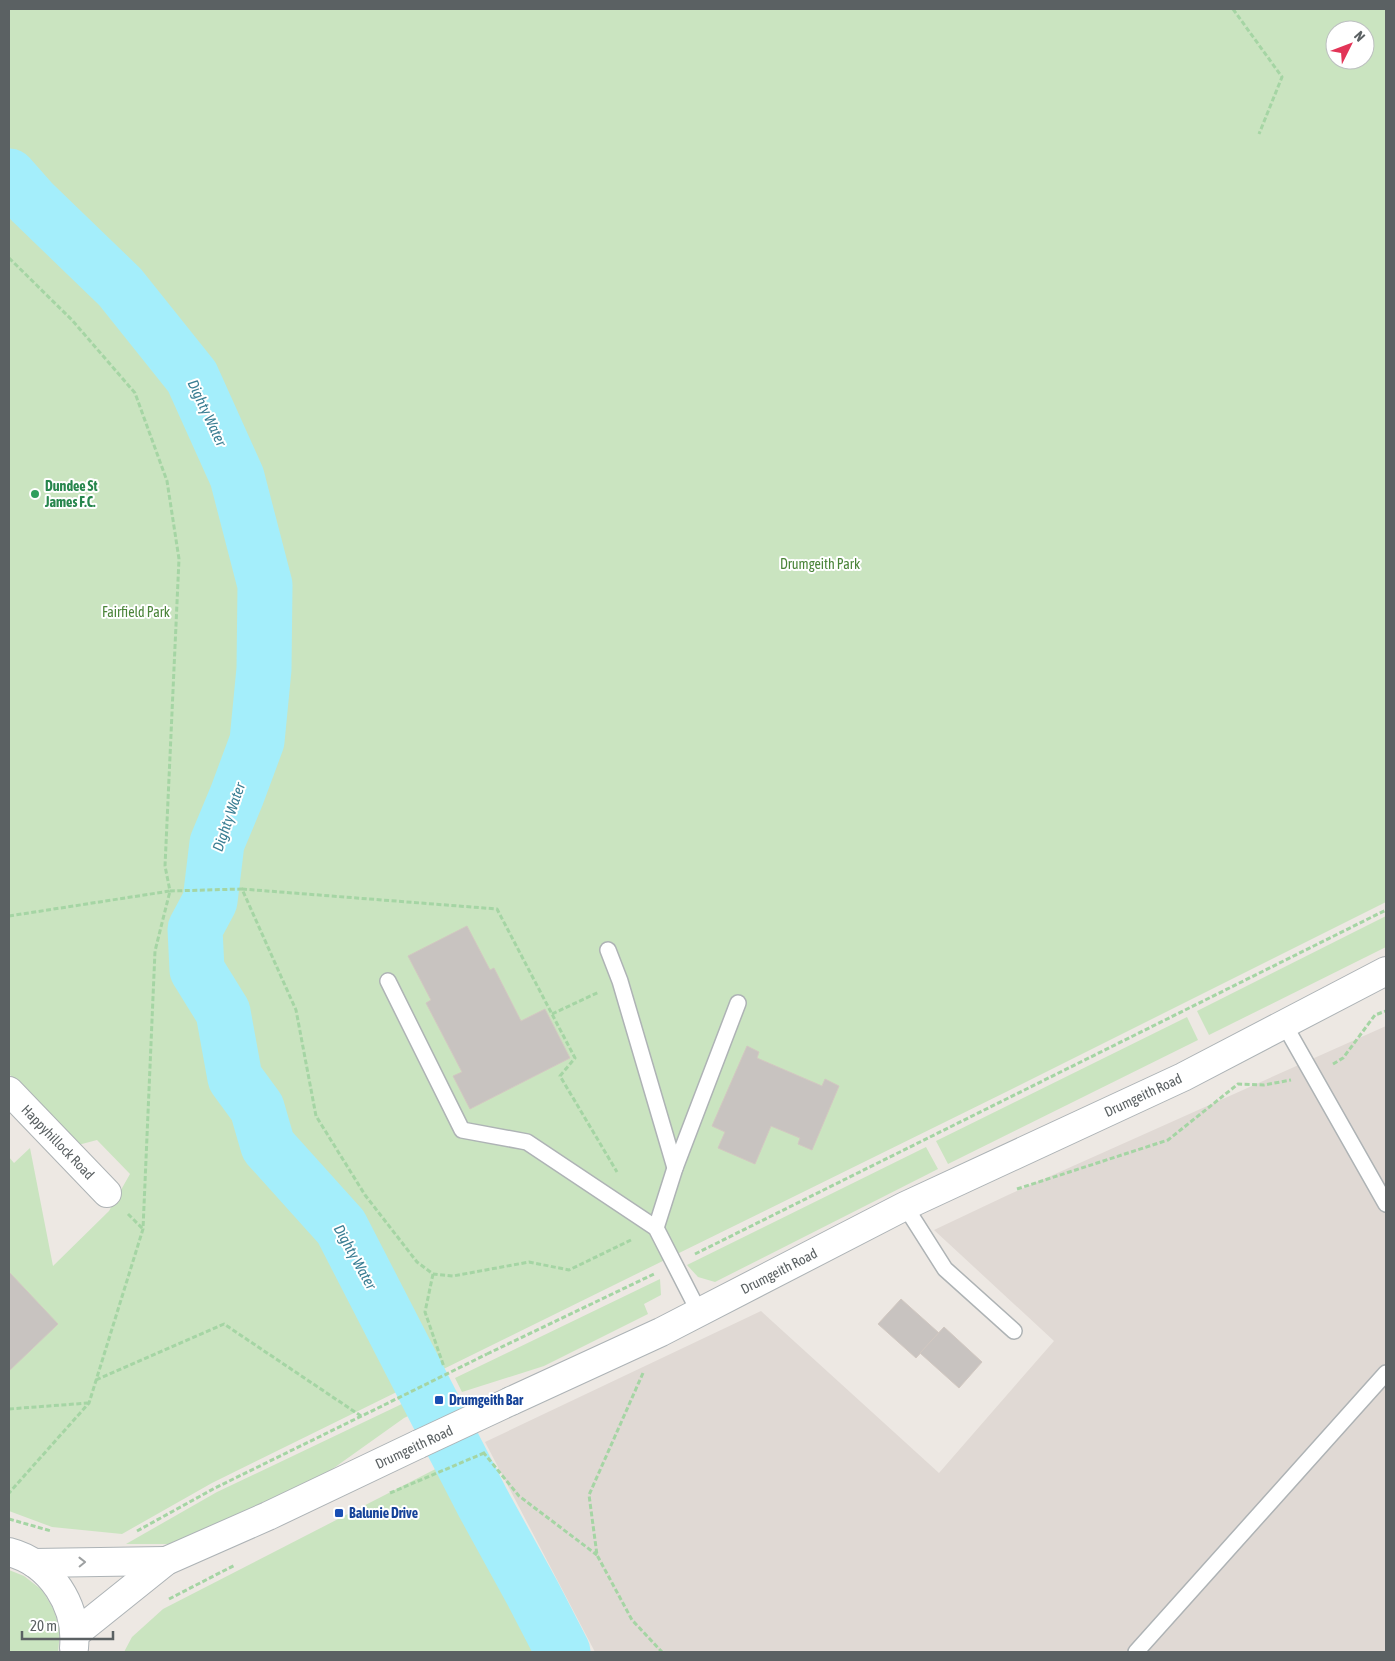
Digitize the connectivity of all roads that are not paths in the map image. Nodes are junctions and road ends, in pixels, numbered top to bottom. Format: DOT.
graph roads {
  1 [pos="608,950"];
  2 [pos="1386,971"];
  3 [pos="388,981"];
  4 [pos="738,1004"];
  5 [pos="1284,1024"];
  6 [pos="9,1091"];
  7 [pos="675,1168"];
  8 [pos="107,1192"];
  9 [pos="1386,1204"];
  10 [pos="905,1206"];
  11 [pos="656,1228"];
  12 [pos="699,1312"];
  13 [pos="1014,1331"];
  14 [pos="1386,1373"];
  15 [pos="9,1552"];
  16 [pos="166,1561"];
  17 [pos="34,1563"];
  18 [pos="75,1643"];
  19 [pos="1136,1652"];
  1 -- 7 [label="lane"];
  2 -- 5 [label="main road, Drumgeith Road"];
  3 -- 11 [label="lane"];
  4 -- 7 [label="lane"];
  5 -- 9 [label="lane"];
  5 -- 10 [label="main road, Drumgeith Road"];
  6 -- 8 [label="main road, Happyhillock Road"];
  7 -- 11 [label="lane"];
  10 -- 12 [label="main road, Drumgeith Road"];
  10 -- 13 [label="lane"];
  11 -- 12 [label="lane"];
  12 -- 16 [label="main road, Drumgeith Road, bridge"];
  14 -- 19 [label="lane"];
  15 -- 17 [label="main road"];
  17 -- 16 [label="main road, Drumgeith Road, one-way"];
  16 -- 18 [label="main road, Drumgeith Road"];
  17 -- 18 [label="main road"];
}
